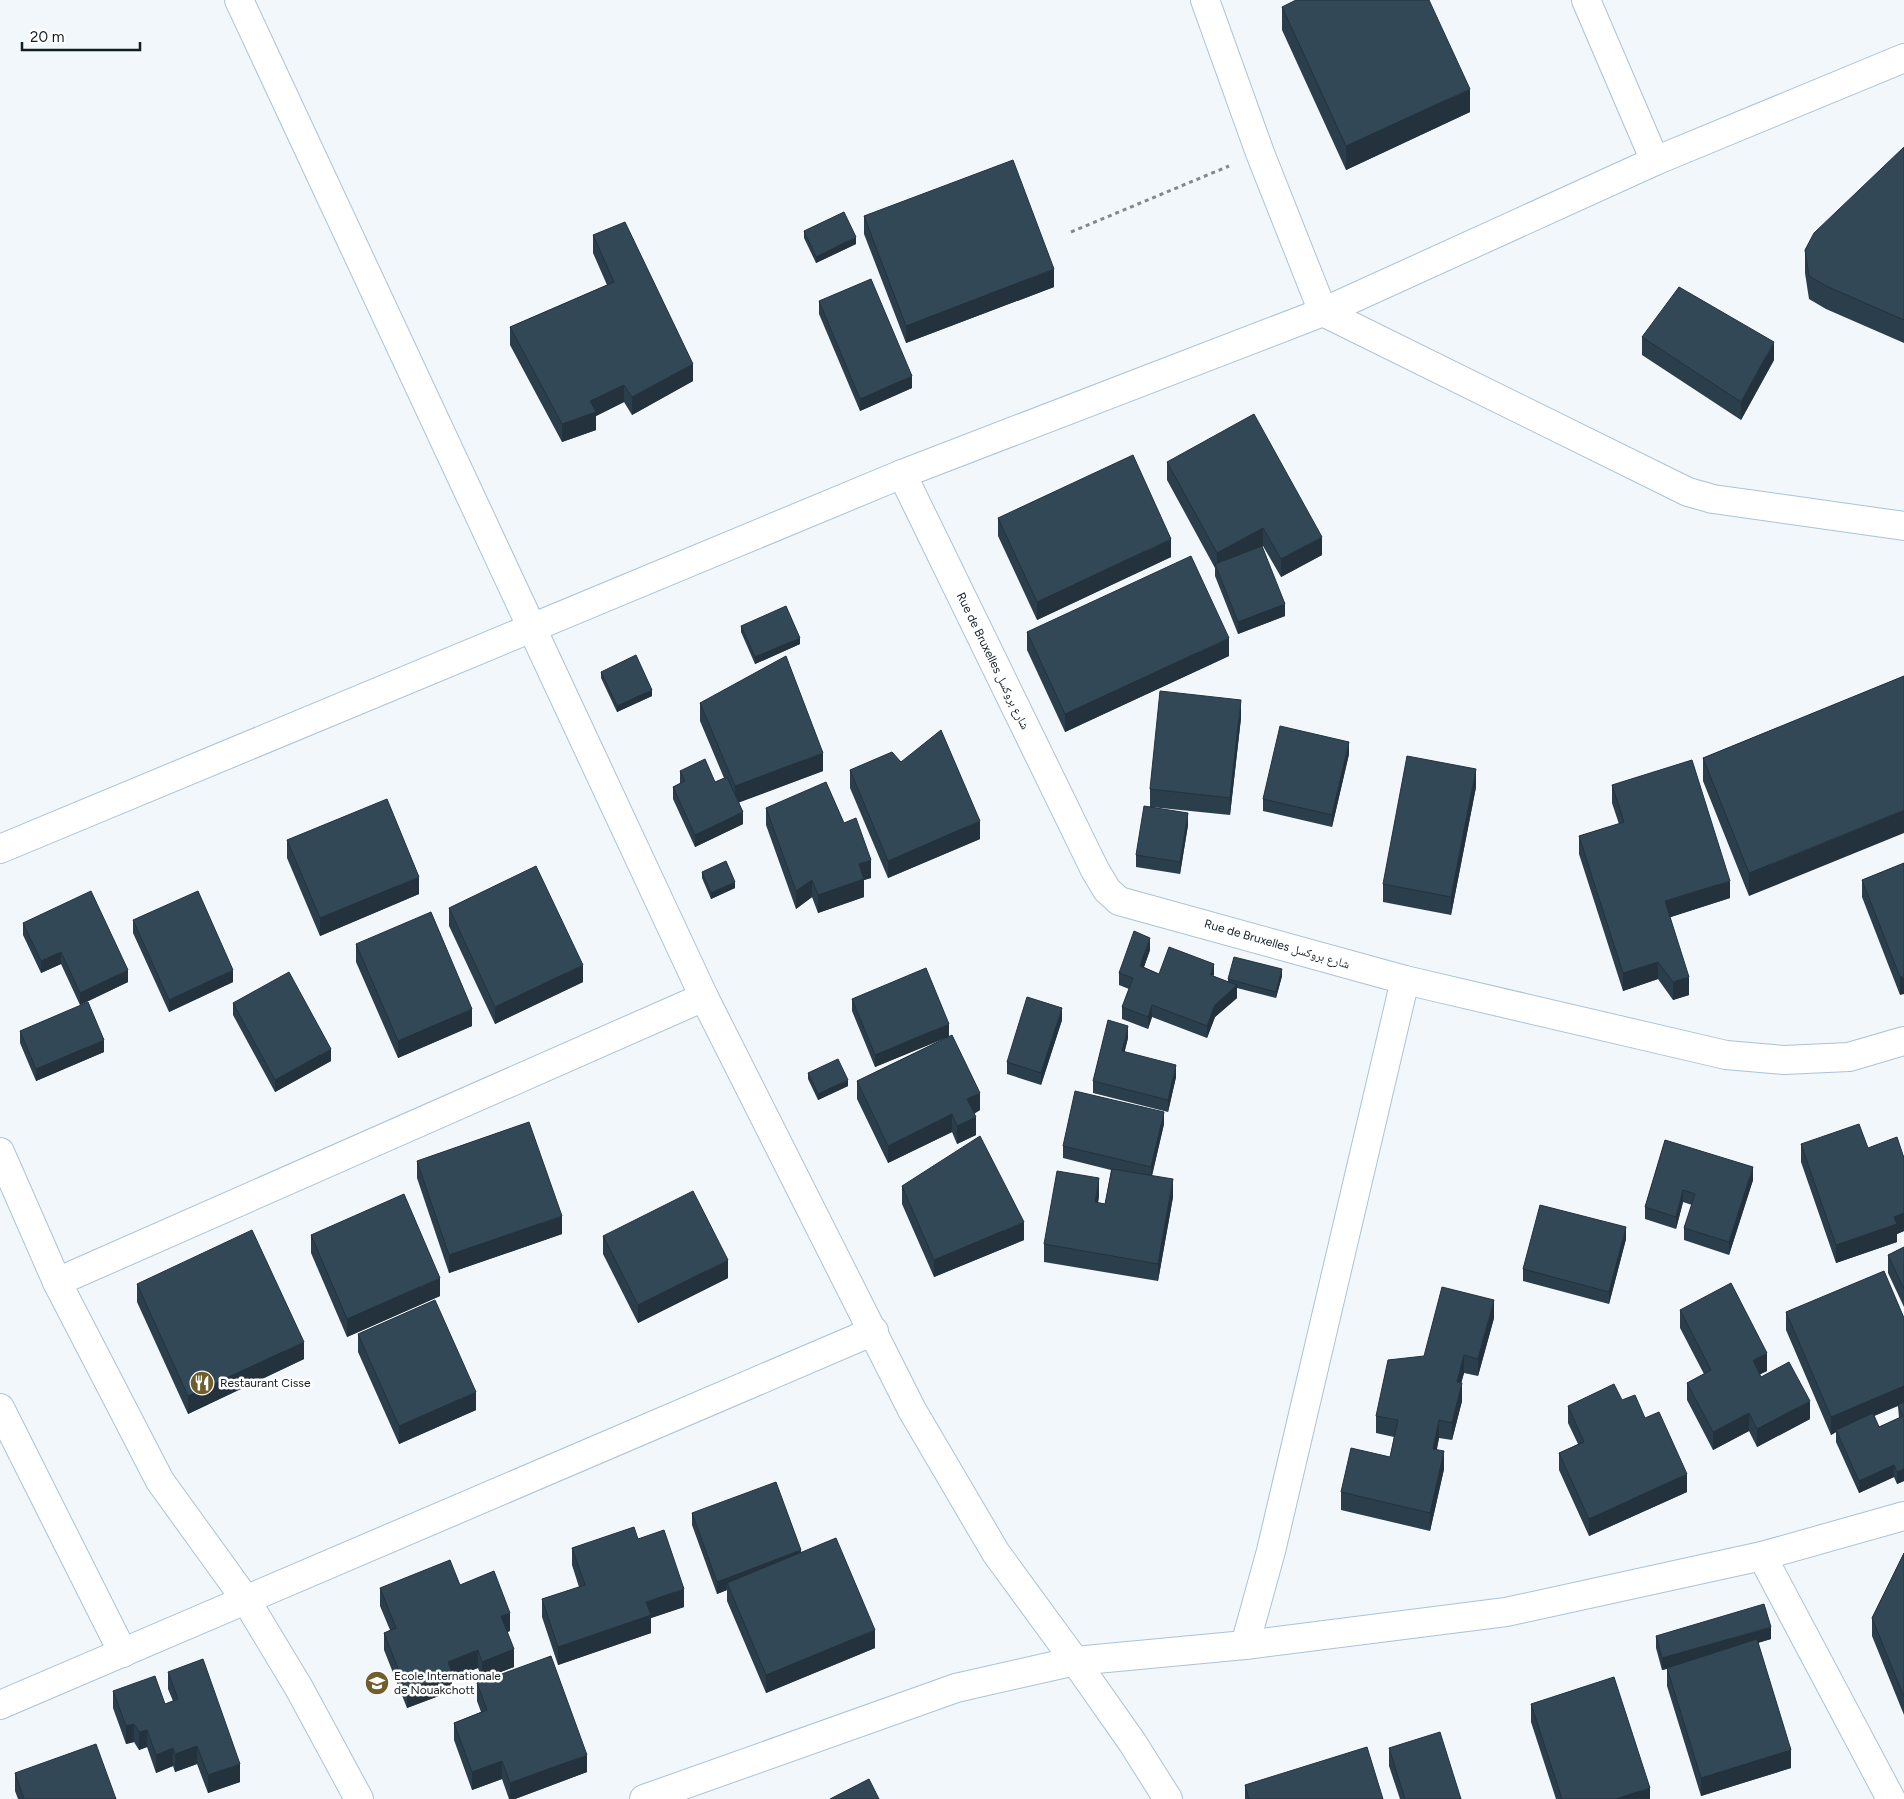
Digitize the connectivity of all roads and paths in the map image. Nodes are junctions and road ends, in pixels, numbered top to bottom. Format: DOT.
graph roads {
  1 [pos="239,0"];
  2 [pos="1206,0"];
  3 [pos="1586,0"];
  4 [pos="1904,58"];
  5 [pos="1260,153"];
  6 [pos="1655,161"];
  7 [pos="1071,232"];
  8 [pos="1323,312"];
  9 [pos="902,474"];
  10 [pos="1904,526"];
  11 [pos="531,628"];
  12 [pos="0,848"];
  13 [pos="1405,980"];
  14 [pos="704,998"];
  15 [pos="1904,1041"];
  16 [pos="0,1152"];
  17 [pos="57,1282"];
  18 [pos="874,1331"];
  19 [pos="0,1408"];
  20 [pos="1904,1516"];
  21 [pos="1762,1556"];
  22 [pos="246,1600"];
  23 [pos="1245,1645"];
  24 [pos="123,1653"];
  25 [pos="1075,1660"];
  26 [pos="0,1705"];
  27 [pos="359,1799"];
  28 [pos="644,1799"];
  29 [pos="1168,1799"];
  30 [pos="1891,1799"];
  1 -- 11 [label="street"];
  2 -- 5 [label="street"];
  3 -- 6 [label="street"];
  4 -- 6 [label="street"];
  5 -- 7 [label="path"];
  5 -- 8 [label="street"];
  6 -- 8 [label="street"];
  8 -- 9 [label="street"];
  8 -- 10 [label="street"];
  9 -- 11 [label="street"];
  9 -- 13 [label="street, Rue de Bruxelles شارع بروكسل"];
  11 -- 12 [label="street"];
  11 -- 14 [label="street"];
  13 -- 15 [label="street, Rue de Bruxelles شارع بروكسل"];
  13 -- 23 [label="street"];
  14 -- 17 [label="street"];
  14 -- 18 [label="street"];
  16 -- 17 [label="street"];
  17 -- 22 [label="street"];
  18 -- 22 [label="street"];
  18 -- 25 [label="street"];
  19 -- 24 [label="street"];
  20 -- 21 [label="street"];
  21 -- 23 [label="street"];
  21 -- 30 [label="street"];
  22 -- 24 [label="street"];
  22 -- 27 [label="street"];
  23 -- 25 [label="street"];
  24 -- 26 [label="street"];
  25 -- 28 [label="street"];
  25 -- 29 [label="street"];
}
